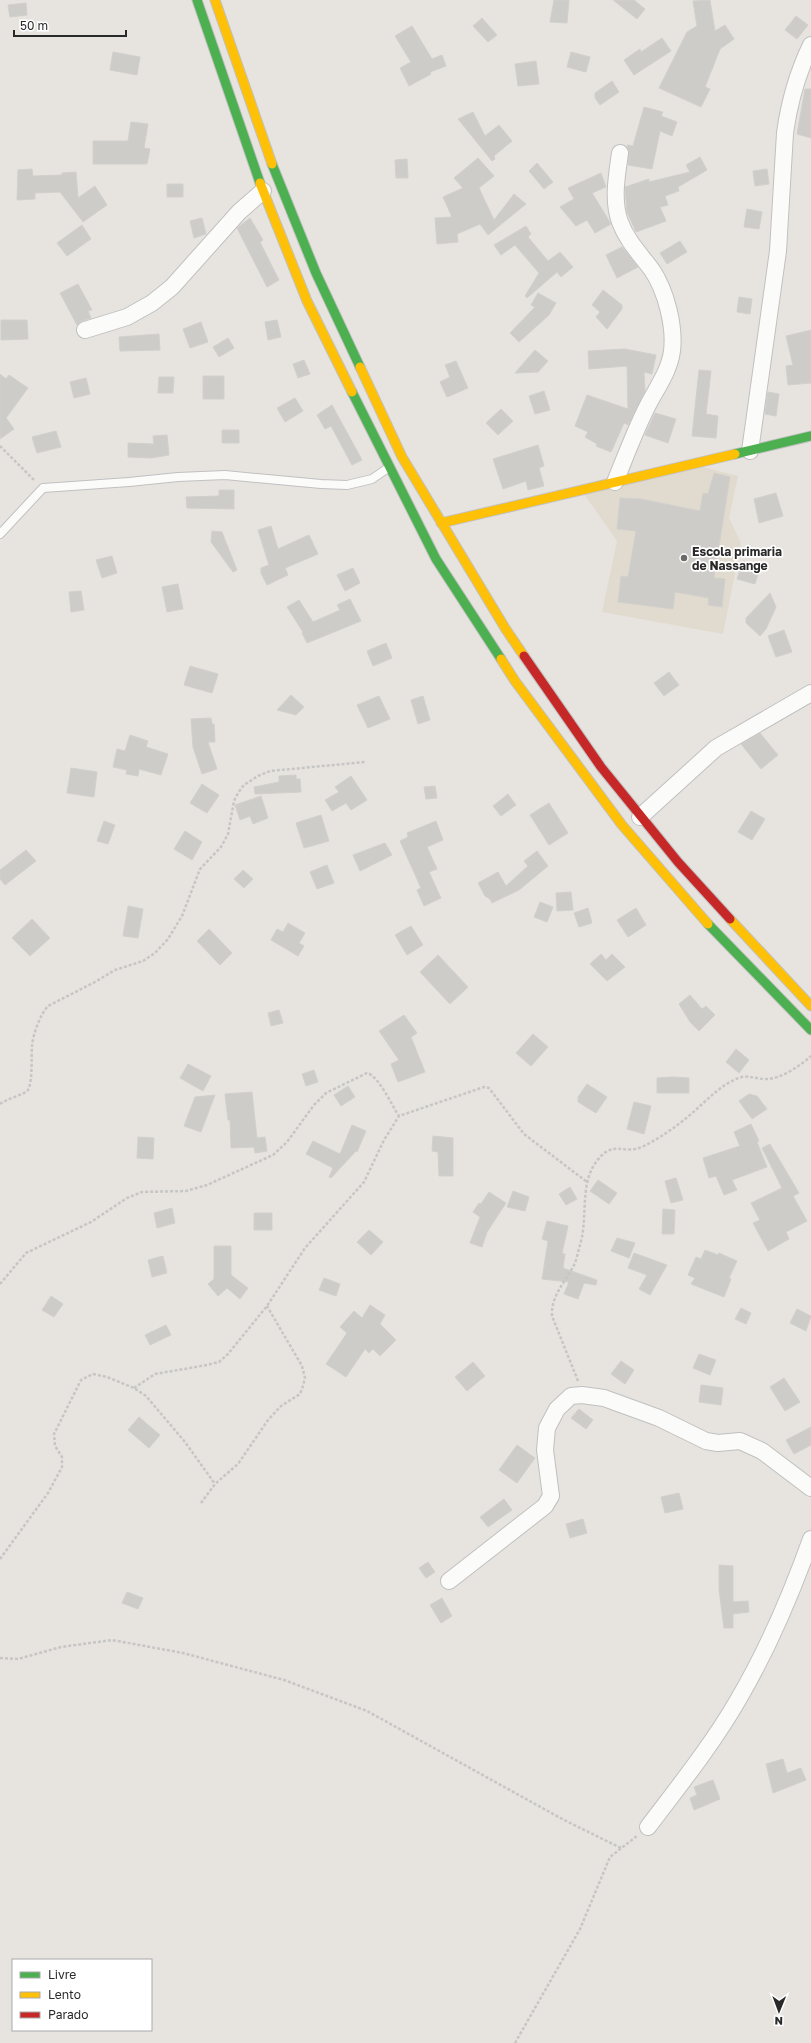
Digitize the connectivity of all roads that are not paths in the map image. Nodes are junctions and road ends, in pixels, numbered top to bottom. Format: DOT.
graph roads {
  1 [pos="197,0"];
  2 [pos="215,0"];
  3 [pos="811,45"];
  4 [pos="620,153"];
  5 [pos="263,191"];
  6 [pos="85,330"];
  7 [pos="811,436"];
  8 [pos="750,451"];
  9 [pos="389,467"];
  10 [pos="615,482"];
  11 [pos="441,523"];
  12 [pos="0,534"];
  13 [pos="811,693"];
  14 [pos="640,817"];
  15 [pos="811,1006"];
  16 [pos="811,1030"];
  17 [pos="811,1488"];
  18 [pos="811,1539"];
  19 [pos="449,1581"];
  20 [pos="648,1827"];
  1 -- 5 [label="main road"];
  2 -- 11 [label="main road"];
  3 -- 8 [label="street"];
  4 -- 10 [label="street"];
  5 -- 6 [label="street"];
  5 -- 9 [label="main road"];
  7 -- 8 [label="main road"];
  8 -- 10 [label="main road"];
  9 -- 12 [label="lane"];
  9 -- 16 [label="main road"];
  10 -- 11 [label="main road"];
  11 -- 14 [label="main road"];
  13 -- 14 [label="street"];
  14 -- 15 [label="main road"];
  17 -- 19 [label="street"];
  18 -- 20 [label="street"];
}
